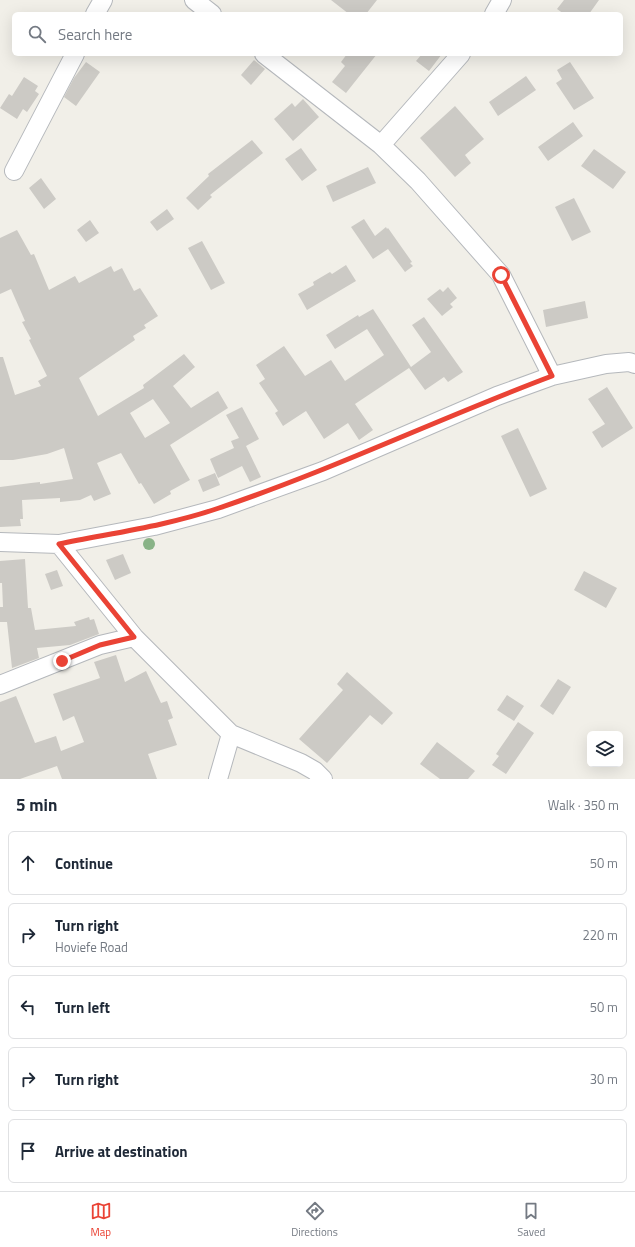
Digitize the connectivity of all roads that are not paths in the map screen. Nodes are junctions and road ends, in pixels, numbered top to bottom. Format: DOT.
graph roads {
  1 [pos="104,0"];
  2 [pos="194,0"];
  3 [pos="502,0"];
  4 [pos="96,12"];
  5 [pos="209,12"];
  6 [pos="495,12"];
  7 [pos="73,56"];
  8 [pos="267,56"];
  9 [pos="459,56"];
  10 [pos="381,144"];
  11 [pos="14,171"];
  12 [pos="635,364"];
  13 [pos="552,376"];
  14 [pos="0,542"];
  15 [pos="59,544"];
  16 [pos="134,637"];
  17 [pos="0,685"];
  18 [pos="231,734"];
  19 [pos="218,779"];
  20 [pos="323,779"];
  1 -- 4 [label="street"];
  2 -- 5 [label="street"];
  3 -- 6 [label="street"];
  7 -- 11 [label="street"];
  8 -- 10 [label="street"];
  9 -- 10 [label="street"];
  10 -- 13 [label="street"];
  12 -- 13 [label="street"];
  13 -- 15 [label="street"];
  14 -- 15 [label="street"];
  15 -- 16 [label="street"];
  16 -- 17 [label="street"];
  16 -- 18 [label="street"];
  18 -- 19 [label="street"];
  18 -- 20 [label="street"];
}
